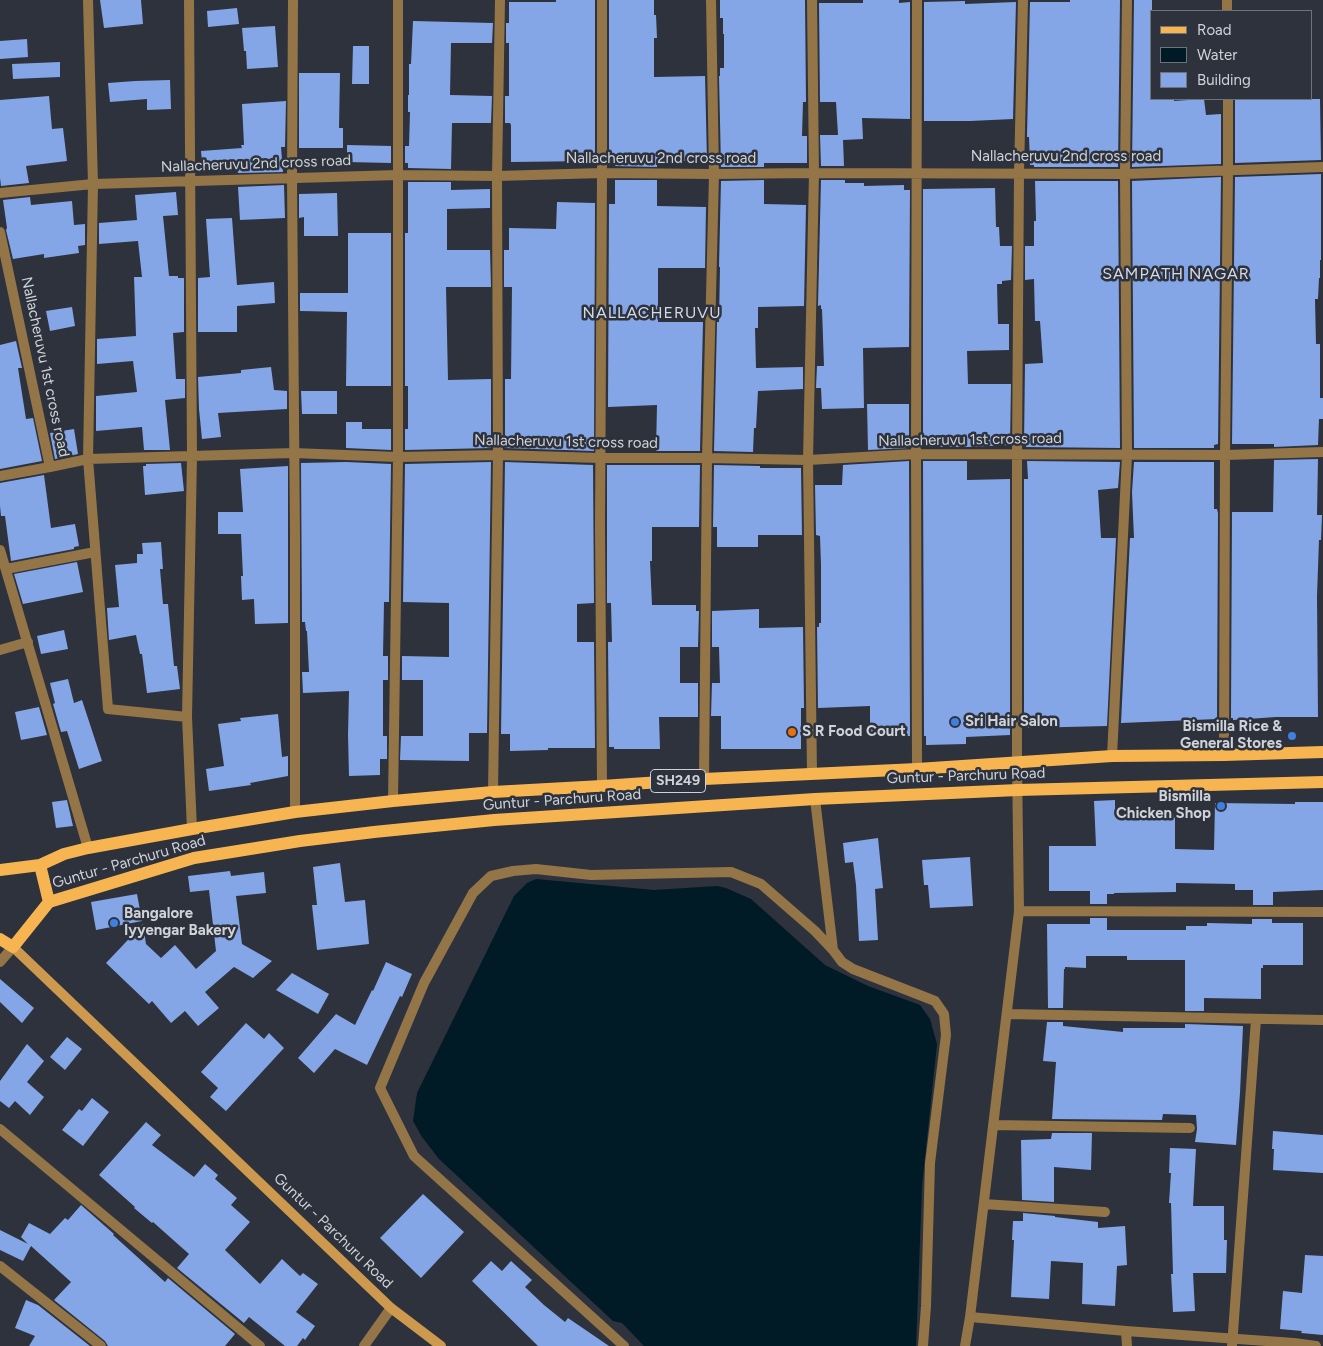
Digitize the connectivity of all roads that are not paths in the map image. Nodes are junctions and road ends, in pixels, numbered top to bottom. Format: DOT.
graph roads {
  1 [pos="88,0"];
  2 [pos="189,0"];
  3 [pos="293,0"];
  4 [pos="398,0"];
  5 [pos="500,0"];
  6 [pos="602,0"];
  7 [pos="711,0"];
  8 [pos="812,0"];
  9 [pos="917,0"];
  10 [pos="1023,0"];
  11 [pos="1126,0"];
  12 [pos="1228,100"];
  13 [pos="1323,167"];
  14 [pos="1228,171"];
  15 [pos="916,172"];
  16 [pos="602,173"];
  17 [pos="814,173"];
  18 [pos="1019,173"];
  19 [pos="714,174"];
  20 [pos="1125,174"];
  21 [pos="398,175"];
  22 [pos="497,176"];
  23 [pos="292,178"];
  24 [pos="190,181"];
  25 [pos="93,184"];
  26 [pos="0,193"];
  27 [pos="0,232"];
  28 [pos="1323,452"];
  29 [pos="293,453"];
  30 [pos="916,454"];
  31 [pos="1017,454"];
  32 [pos="498,455"];
  33 [pos="1127,455"];
  34 [pos="1224,455"];
  35 [pos="192,457"];
  36 [pos="398,457"];
  37 [pos="600,458"];
  38 [pos="706,458"];
  39 [pos="88,459"];
  40 [pos="808,460"];
  41 [pos="50,467"];
  42 [pos="0,476"];
  43 [pos="0,550"];
  44 [pos="95,552"];
  45 [pos="6,569"];
  46 [pos="28,642"];
  47 [pos="0,650"];
  48 [pos="187,717"];
  49 [pos="1323,752"];
  50 [pos="1224,755"];
  51 [pos="1112,756"];
  52 [pos="1017,763"];
  53 [pos="917,769"];
  54 [pos="812,774"];
  55 [pos="704,779"];
  56 [pos="1323,782"];
  57 [pos="602,786"];
  58 [pos="1018,790"];
  59 [pos="493,792"];
  60 [pos="815,799"];
  61 [pos="393,801"];
  62 [pos="295,812"];
  63 [pos="192,829"];
  64 [pos="88,848"];
  65 [pos="40,864"];
  66 [pos="0,870"];
  67 [pos="49,902"];
  68 [pos="1019,911"];
  69 [pos="1323,912"];
  70 [pos="0,939"];
  71 [pos="13,947"];
  72 [pos="833,950"];
  73 [pos="0,962"];
  74 [pos="1007,1014"];
  75 [pos="1256,1019"];
  76 [pos="1323,1020"];
  77 [pos="993,1125"];
  78 [pos="1190,1128"];
  79 [pos="0,1129"];
  80 [pos="984,1204"];
  81 [pos="1105,1212"];
  82 [pos="0,1266"];
  83 [pos="391,1308"];
  84 [pos="970,1317"];
  85 [pos="1126,1331"];
  86 [pos="1232,1342"];
  87 [pos="1294,1344"];
  88 [pos="101,1346"];
  89 [pos="260,1346"];
  90 [pos="364,1346"];
  91 [pos="441,1346"];
  92 [pos="624,1346"];
  93 [pos="923,1346"];
  94 [pos="965,1346"];
  95 [pos="1126,1346"];
  96 [pos="1316,1346"];
  1 -- 25 [label="street"];
  2 -- 24 [label="street"];
  3 -- 23 [label="street"];
  4 -- 21 [label="street"];
  5 -- 22 [label="street"];
  6 -- 16 [label="street"];
  7 -- 19 [label="street"];
  8 -- 17 [label="street"];
  9 -- 15 [label="street"];
  10 -- 18 [label="street"];
  11 -- 20 [label="street"];
  12 -- 14 [label="street"];
  13 -- 14 [label="street, Nallacheruvu 2nd cross road"];
  14 -- 20 [label="street, Nallacheruvu 2nd cross road"];
  14 -- 34 [label="street"];
  15 -- 17 [label="street, Nallacheruvu 2nd cross road"];
  15 -- 18 [label="street, Nallacheruvu 2nd cross road"];
  15 -- 30 [label="street"];
  16 -- 19 [label="street, Nallacheruvu 2nd cross road"];
  16 -- 22 [label="street, Nallacheruvu 2nd cross road"];
  16 -- 37 [label="street"];
  17 -- 19 [label="street, Nallacheruvu 2nd cross road"];
  17 -- 40 [label="street"];
  18 -- 20 [label="street, Nallacheruvu 2nd cross road"];
  18 -- 31 [label="street"];
  19 -- 38 [label="street"];
  20 -- 33 [label="street"];
  21 -- 22 [label="street, Nallacheruvu 2nd cross road"];
  21 -- 23 [label="street, Nallacheruvu 2nd cross road"];
  21 -- 36 [label="street"];
  22 -- 32 [label="street"];
  23 -- 24 [label="street, Nallacheruvu 2nd cross road"];
  23 -- 29 [label="street"];
  24 -- 25 [label="street, Nallacheruvu 2nd cross road"];
  24 -- 35 [label="street"];
  25 -- 26 [label="street, Nallacheruvu 2nd cross road"];
  25 -- 39 [label="street"];
  27 -- 41 [label="street, Nallacheruvu 1st cross road"];
  28 -- 34 [label="street, Nallacheruvu 1st cross road"];
  29 -- 35 [label="street, Nallacheruvu 1st cross road"];
  29 -- 36 [label="street, Nallacheruvu 1st cross road"];
  29 -- 62 [label="street"];
  30 -- 31 [label="street, Nallacheruvu 1st cross road"];
  30 -- 40 [label="street, Nallacheruvu 1st cross road"];
  30 -- 53 [label="street"];
  31 -- 33 [label="street, Nallacheruvu 1st cross road"];
  31 -- 52 [label="street"];
  32 -- 36 [label="street, Nallacheruvu 1st cross road"];
  32 -- 37 [label="street, Nallacheruvu 1st cross road"];
  32 -- 59 [label="street"];
  33 -- 34 [label="street, Nallacheruvu 1st cross road"];
  33 -- 51 [label="street"];
  34 -- 50 [label="street"];
  35 -- 39 [label="street, Nallacheruvu 1st cross road"];
  35 -- 48 [label="street"];
  36 -- 61 [label="street"];
  37 -- 38 [label="street, Nallacheruvu 1st cross road"];
  37 -- 57 [label="street"];
  38 -- 40 [label="street, Nallacheruvu 1st cross road"];
  38 -- 55 [label="street"];
  39 -- 41 [label="street, Nallacheruvu 1st cross road"];
  39 -- 44 [label="street"];
  40 -- 54 [label="street"];
  41 -- 42 [label="street"];
  43 -- 45 [label="street"];
  44 -- 45 [label="street"];
  44 -- 48 [label="street"];
  45 -- 46 [label="street"];
  46 -- 47 [label="street"];
  46 -- 64 [label="street"];
  48 -- 63 [label="street"];
  49 -- 50 [label="main road, Guntur - Parchuru Road / SH249"];
  50 -- 51 [label="main road, Guntur - Parchuru Road / SH249"];
  51 -- 52 [label="main road, Guntur - Parchuru Road / SH249"];
  52 -- 53 [label="main road, Guntur - Parchuru Road / SH249"];
  52 -- 58 [label="street"];
  53 -- 54 [label="main road, Guntur - Parchuru Road / SH249"];
  54 -- 55 [label="main road, Guntur - Parchuru Road / SH249"];
  55 -- 57 [label="main road, Guntur - Parchuru Road / SH249"];
  56 -- 58 [label="main road, Guntur - Parchuru Road / SH249"];
  57 -- 59 [label="main road, Guntur - Parchuru Road / SH249"];
  58 -- 60 [label="main road, Guntur - Parchuru Road / SH249"];
  58 -- 68 [label="street"];
  59 -- 61 [label="main road, Guntur - Parchuru Road / SH249"];
  60 -- 67 [label="main road, Guntur - Parchuru Road / SH249"];
  60 -- 72 [label="street"];
  61 -- 62 [label="main road, Guntur - Parchuru Road / SH249"];
  62 -- 63 [label="main road, Guntur - Parchuru Road / SH249"];
  63 -- 64 [label="main road, Guntur - Parchuru Road / SH249"];
  64 -- 65 [label="main road, Guntur - Parchuru Road / SH249"];
  65 -- 66 [label="main road, Guntur - Parchuru Road / SH249"];
  65 -- 67 [label="main road"];
  67 -- 71 [label="main road, Guntur - Parchuru Road"];
  68 -- 69 [label="street"];
  68 -- 74 [label="street"];
  70 -- 71 [label="main road, Guntur - Parchuru Road"];
  71 -- 73 [label="street"];
  71 -- 83 [label="street, Guntur - Parchuru Road"];
  72 -- 92 [label="street"];
  72 -- 93 [label="street"];
  74 -- 75 [label="street"];
  74 -- 77 [label="street"];
  75 -- 76 [label="street"];
  75 -- 86 [label="street"];
  77 -- 78 [label="street"];
  77 -- 80 [label="street"];
  79 -- 89 [label="street"];
  80 -- 81 [label="street"];
  80 -- 84 [label="street"];
  82 -- 88 [label="street"];
  83 -- 90 [label="street"];
  83 -- 91 [label="street, Guntur - Parchuru Road"];
  84 -- 85 [label="street"];
  84 -- 94 [label="street"];
  85 -- 86 [label="street"];
  85 -- 95 [label="street"];
  86 -- 87 [label="street"];
  87 -- 96 [label="street"];
}
